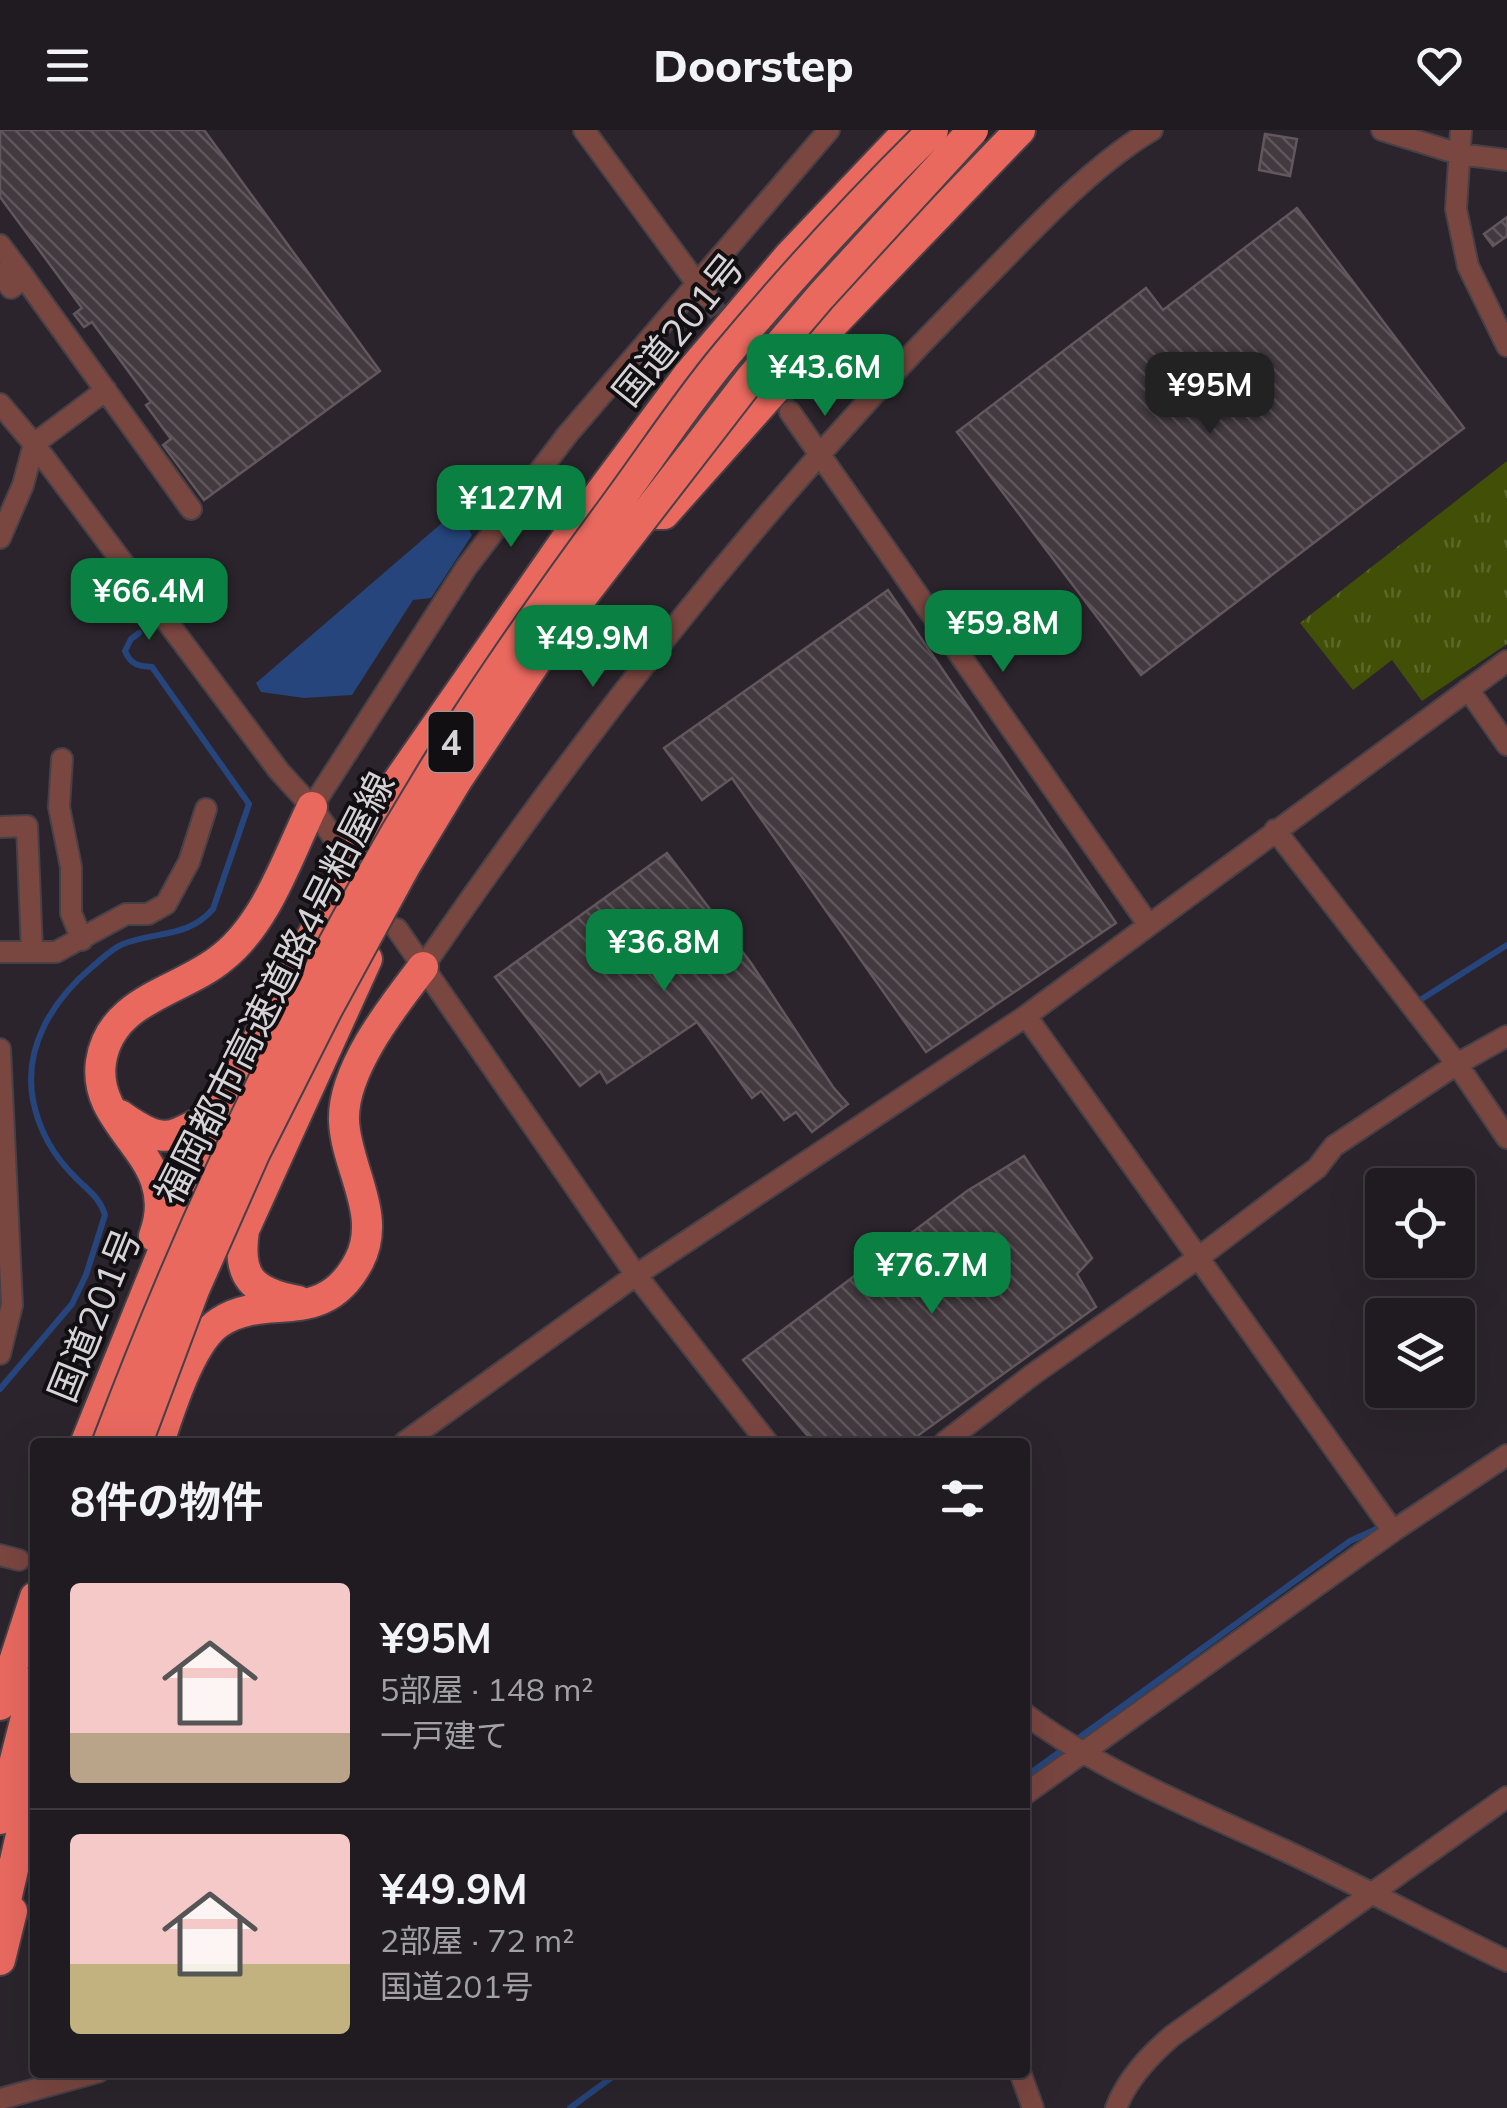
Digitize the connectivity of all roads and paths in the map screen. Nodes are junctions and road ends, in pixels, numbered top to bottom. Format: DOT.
graph roads {
  1 [pos="584,130"];
  2 [pos="828,130"];
  3 [pos="897,130"];
  4 [pos="909,130"];
  5 [pos="933,130"];
  6 [pos="974,130"];
  7 [pos="985,130"];
  8 [pos="1020,130"];
  9 [pos="1152,130"];
  10 [pos="1382,130"];
  11 [pos="1461,130"];
  12 [pos="1459,154"];
  13 [pos="1507,160"];
  14 [pos="0,245"];
  15 [pos="790,255"];
  16 [pos="0,273"];
  17 [pos="24,277"];
  18 [pos="702,290"];
  19 [pos="1507,346"];
  20 [pos="106,390"];
  21 [pos="0,404"];
  22 [pos="790,412"];
  23 [pos="34,444"];
  24 [pos="818,455"];
  25 [pos="192,508"];
  26 [pos="649,514"];
  27 [pos="0,538"];
  28 [pos="1507,661"];
  29 [pos="1468,689"];
  30 [pos="1507,745"];
  31 [pos="62,759"];
  32 [pos="312,806"];
  33 [pos="206,809"];
  34 [pos="0,827"];
  35 [pos="1275,830"];
  36 [pos="342,848"];
  37 [pos="1148,924"];
  38 [pos="386,934"];
  39 [pos="82,940"];
  40 [pos="32,950"];
  41 [pos="0,952"];
  42 [pos="423,967"];
  43 [pos="1026,1016"];
  44 [pos="1507,1036"];
  45 [pos="0,1049"];
  46 [pos="1457,1064"];
  47 [pos="109,1107"];
  48 [pos="220,1113"];
  49 [pos="1507,1138"];
  50 [pos="1198,1258"];
  51 [pos="636,1276"];
  52 [pos="306,1303"];
  53 [pos="0,1354"];
  54 [pos="87,1438"];
  55 [pos="88,1438"];
  56 [pos="110,1438"];
  57 [pos="141,1438"];
  58 [pos="142,1438"];
  59 [pos="161,1438"];
  60 [pos="411,1438"];
  61 [pos="764,1438"];
  62 [pos="950,1438"];
  63 [pos="1507,1455"];
  64 [pos="1393,1532"];
  65 [pos="30,1612"];
  66 [pos="30,1702"];
  67 [pos="0,1705"];
  68 [pos="1030,1717"];
  69 [pos="1083,1752"];
  70 [pos="1030,1790"];
  71 [pos="30,1796"];
  72 [pos="1507,1797"];
  73 [pos="0,1820"];
  74 [pos="30,1841"];
  75 [pos="1374,1892"];
  76 [pos="0,1926"];
  77 [pos="0,1960"];
  78 [pos="1507,1961"];
  79 [pos="76,2078"];
  80 [pos="1022,2078"];
  81 [pos="0,2099"];
  82 [pos="1034,2108"];
  83 [pos="1116,2108"];
  1 -- 18 [label="street"];
  2 -- 18 [label="street"];
  3 -- 15 [label="highway"];
  4 -- 15 [label="highway, 国道201号"];
  5 -- 56 [label="highway, 福岡都市高速道路4号粕屋線 / 4, bridge"];
  6 -- 57 [label="highway, 福岡都市高速道路4号粕屋線, bridge"];
  7 -- 26 [label="highway"];
  8 -- 26 [label="highway"];
  9 -- 24 [label="street"];
  10 -- 12 [label="street"];
  11 -- 12 [label="street"];
  12 -- 13 [label="street"];
  12 -- 19 [label="street"];
  14 -- 17 [label="street"];
  15 -- 48 [label="highway, 国道201号"];
  16 -- 17 [label="street"];
  17 -- 20 [label="street"];
  18 -- 32 [label="street"];
  20 -- 23 [label="street"];
  20 -- 25 [label="street"];
  21 -- 23 [label="street"];
  22 -- 24 [label="street"];
  23 -- 27 [label="street"];
  23 -- 32 [label="street"];
  24 -- 37 [label="street"];
  24 -- 42 [label="street"];
  26 -- 38 [label="highway"];
  28 -- 29 [label="street"];
  29 -- 30 [label="street"];
  29 -- 35 [label="street"];
  31 -- 39 [label="street"];
  32 -- 36 [label="street"];
  32 -- 47 [label="highway"];
  33 -- 39 [label="street"];
  34 -- 40 [label="street"];
  35 -- 37 [label="street"];
  35 -- 46 [label="street"];
  37 -- 43 [label="street"];
  38 -- 42 [label="street"];
  38 -- 52 [label="highway"];
  38 -- 58 [label="highway"];
  39 -- 40 [label="street"];
  40 -- 41 [label="street"];
  42 -- 51 [label="street"];
  42 -- 52 [label="highway"];
  43 -- 50 [label="street"];
  43 -- 51 [label="street"];
  44 -- 46 [label="street"];
  45 -- 53 [label="street"];
  46 -- 49 [label="street"];
  46 -- 50 [label="street"];
  47 -- 48 [label="highway"];
  47 -- 54 [label="highway"];
  48 -- 55 [label="highway, 国道201号"];
  50 -- 62 [label="street"];
  50 -- 64 [label="street"];
  51 -- 60 [label="street"];
  51 -- 61 [label="street"];
  52 -- 59 [label="highway"];
  63 -- 64 [label="street"];
  64 -- 69 [label="street"];
  65 -- 67 [label="highway"];
  66 -- 73 [label="highway"];
  68 -- 69 [label="street"];
  69 -- 70 [label="street"];
  69 -- 75 [label="street"];
  71 -- 76 [label="highway"];
  72 -- 75 [label="street"];
  74 -- 77 [label="highway"];
  75 -- 78 [label="street"];
  75 -- 83 [label="street"];
  79 -- 81 [label="street"];
  80 -- 82 [label="street"];
}
